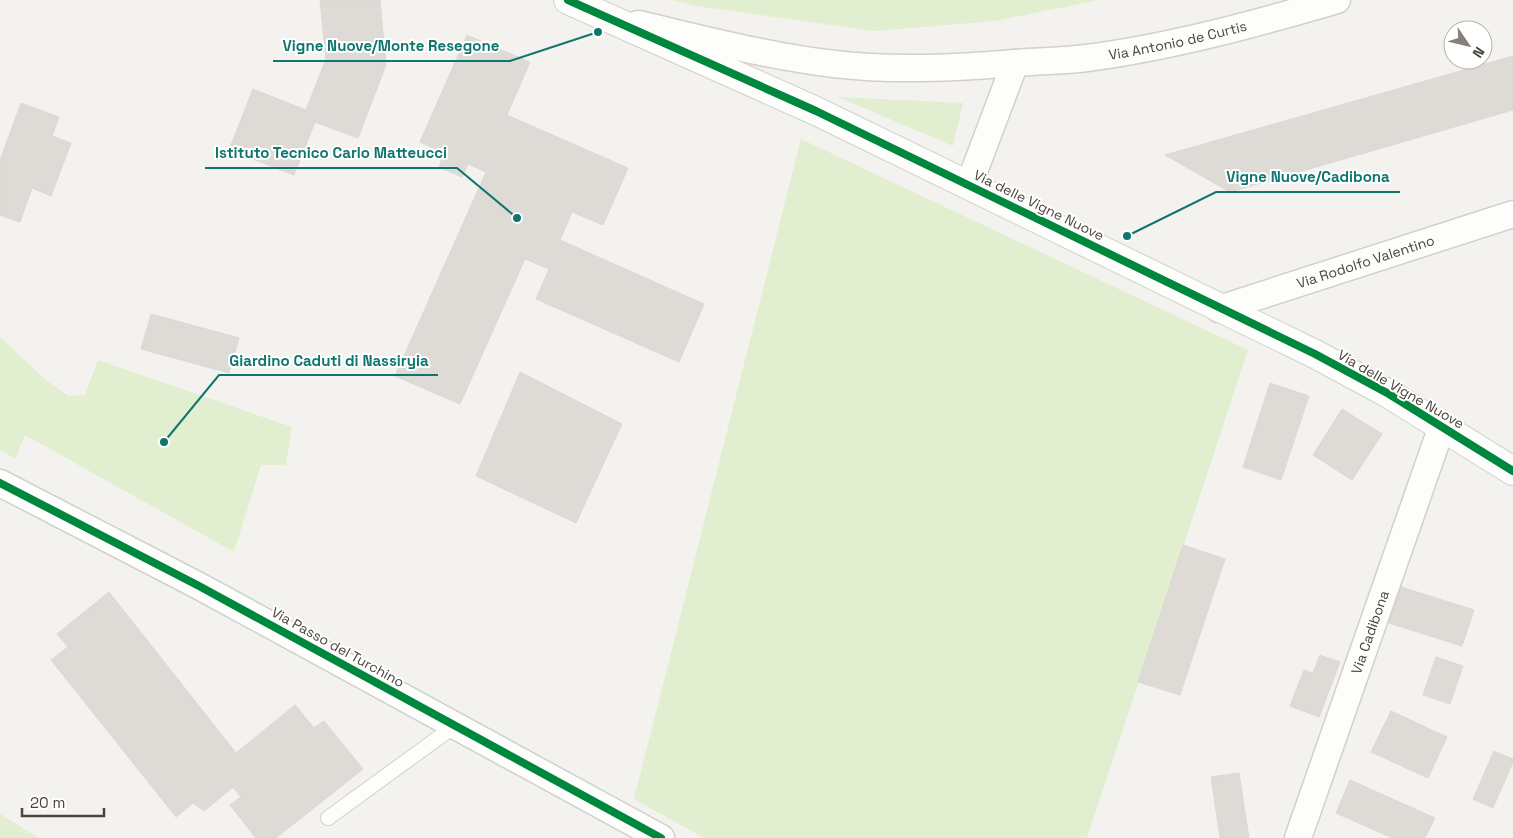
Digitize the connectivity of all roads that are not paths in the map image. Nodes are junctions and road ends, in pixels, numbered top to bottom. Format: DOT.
graph roads {
  1 [pos="568,0"];
  2 [pos="1337,0"];
  3 [pos="603,16"];
  4 [pos="1015,63"];
  5 [pos="969,185"];
  6 [pos="1513,214"];
  7 [pos="1219,309"];
  8 [pos="1442,426"];
  9 [pos="1513,471"];
  10 [pos="0,483"];
  11 [pos="456,726"];
  12 [pos="328,818"];
  13 [pos="660,838"];
  14 [pos="1298,838"];
  1 -- 3 [label="street, Via delle Vigne Nuove"];
  2 -- 4 [label="street, Via Antonio de Curtis"];
  3 -- 4 [label="street, Via Antonio de Curtis"];
  3 -- 5 [label="street, Via delle Vigne Nuove"];
  4 -- 5 [label="street"];
  5 -- 7 [label="street, Via delle Vigne Nuove"];
  6 -- 7 [label="street, Via Rodolfo Valentino"];
  7 -- 8 [label="street, Via delle Vigne Nuove"];
  8 -- 9 [label="street, Via delle Vigne Nuove"];
  8 -- 14 [label="street, Via Cadibona"];
  10 -- 11 [label="street, Via Passo del Turchino"];
  11 -- 12 [label="lane"];
  11 -- 13 [label="street, Via Passo del Turchino"];
}
